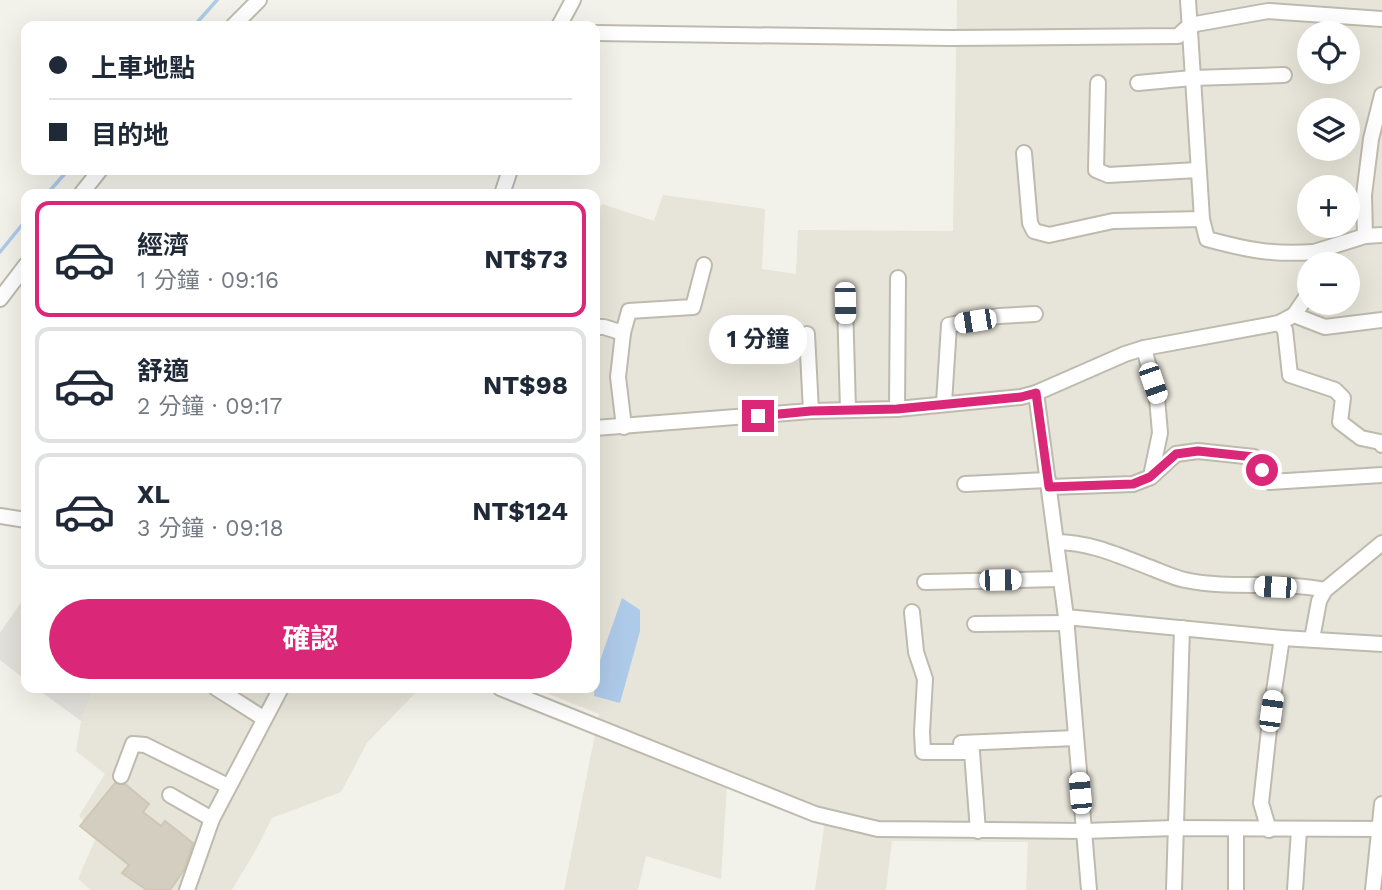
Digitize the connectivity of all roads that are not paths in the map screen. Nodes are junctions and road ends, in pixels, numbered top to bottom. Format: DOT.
graph roads {
  1 [pos="259,0"];
  2 [pos="573,0"];
  3 [pos="1188,0"];
  4 [pos="1295,6"];
  5 [pos="1382,19"];
  6 [pos="238,21"];
  7 [pos="562,21"];
  8 [pos="1190,25"];
  9 [pos="600,33"];
  10 [pos="1284,75"];
  11 [pos="1192,78"];
  12 [pos="1098,83"];
  13 [pos="1138,83"];
  14 [pos="1382,95"];
  15 [pos="1024,153"];
  16 [pos="1198,170"];
  17 [pos="96,175"];
  18 [pos="85,189"];
  19 [pos="1202,219"];
  20 [pos="1382,235"];
  21 [pos="1364,236"];
  22 [pos="1328,252"];
  23 [pos="1297,256"];
  24 [pos="704,265"];
  25 [pos="21,272"];
  26 [pos="898,278"];
  27 [pos="0,299"];
  28 [pos="845,303"];
  29 [pos="1297,310"];
  30 [pos="1035,314"];
  31 [pos="1294,314"];
  32 [pos="1382,320"];
  33 [pos="1279,323"];
  34 [pos="600,327"];
  35 [pos="623,333"];
  36 [pos="807,334"];
  37 [pos="1144,348"];
  38 [pos="1036,393"];
  39 [pos="944,403"];
  40 [pos="897,409"];
  41 [pos="848,410"];
  42 [pos="811,411"];
  43 [pos="624,427"];
  44 [pos="600,428"];
  45 [pos="1382,445"];
  46 [pos="1382,475"];
  47 [pos="1150,477"];
  48 [pos="965,484"];
  49 [pos="1048,484"];
  50 [pos="0,516"];
  51 [pos="21,519"];
  52 [pos="1056,542"];
  53 [pos="1382,543"];
  54 [pos="1061,579"];
  55 [pos="925,582"];
  56 [pos="1325,590"];
  57 [pos="912,612"];
  58 [pos="1067,620"];
  59 [pos="975,624"];
  60 [pos="1182,628"];
  61 [pos="1282,638"];
  62 [pos="1312,639"];
  63 [pos="1382,644"];
  64 [pos="224,693"];
  65 [pos="278,693"];
  66 [pos="512,693"];
  67 [pos="263,718"];
  68 [pos="1076,738"];
  69 [pos="961,743"];
  70 [pos="121,776"];
  71 [pos="228,786"];
  72 [pos="170,795"];
  73 [pos="1382,804"];
  74 [pos="212,819"];
  75 [pos="1174,828"];
  76 [pos="1380,829"];
  77 [pos="1236,830"];
  78 [pos="1269,830"];
  79 [pos="1299,830"];
  80 [pos="978,831"];
  81 [pos="1084,831"];
  82 [pos="187,890"];
  83 [pos="1089,890"];
  84 [pos="1174,890"];
  85 [pos="1236,890"];
  86 [pos="1295,890"];
  87 [pos="1373,890"];
  1 -- 6 [label="street"];
  2 -- 7 [label="street"];
  3 -- 8 [label="street"];
  4 -- 5 [label="street"];
  4 -- 8 [label="street"];
  8 -- 9 [label="street"];
  8 -- 11 [label="street"];
  10 -- 11 [label="street"];
  11 -- 13 [label="street"];
  11 -- 16 [label="street"];
  12 -- 16 [label="street"];
  14 -- 21 [label="street"];
  15 -- 19 [label="street"];
  16 -- 19 [label="street"];
  17 -- 18 [label="street"];
  19 -- 23 [label="street"];
  20 -- 21 [label="street"];
  21 -- 22 [label="street"];
  24 -- 35 [label="street"];
  25 -- 27 [label="street"];
  26 -- 40 [label="street"];
  28 -- 41 [label="street"];
  29 -- 31 [label="street"];
  30 -- 39 [label="street"];
  31 -- 32 [label="street"];
  31 -- 33 [label="street"];
  33 -- 37 [label="street"];
  33 -- 45 [label="street"];
  34 -- 35 [label="street"];
  35 -- 43 [label="street"];
  36 -- 42 [label="street"];
  37 -- 38 [label="street"];
  37 -- 47 [label="street"];
  38 -- 39 [label="street"];
  38 -- 49 [label="street"];
  39 -- 40 [label="street"];
  40 -- 41 [label="street"];
  41 -- 42 [label="street"];
  42 -- 43 [label="street"];
  43 -- 44 [label="street"];
  46 -- 47 [label="street"];
  47 -- 49 [label="street"];
  48 -- 49 [label="street"];
  49 -- 52 [label="street"];
  50 -- 51 [label="street"];
  52 -- 54 [label="street"];
  52 -- 56 [label="street"];
  53 -- 56 [label="street"];
  54 -- 55 [label="street"];
  54 -- 58 [label="street"];
  56 -- 62 [label="street"];
  57 -- 80 [label="street"];
  58 -- 59 [label="street"];
  58 -- 60 [label="street"];
  58 -- 68 [label="street"];
  60 -- 61 [label="street"];
  60 -- 75 [label="street"];
  61 -- 62 [label="street"];
  61 -- 78 [label="street"];
  62 -- 63 [label="street"];
  64 -- 67 [label="street"];
  65 -- 67 [label="street"];
  66 -- 80 [label="street"];
  67 -- 71 [label="street"];
  68 -- 69 [label="street"];
  68 -- 81 [label="street"];
  70 -- 71 [label="street"];
  71 -- 74 [label="street"];
  72 -- 74 [label="street"];
  73 -- 76 [label="street"];
  74 -- 82 [label="street"];
  75 -- 77 [label="street"];
  75 -- 81 [label="street"];
  75 -- 84 [label="street"];
  76 -- 79 [label="street"];
  76 -- 87 [label="street"];
  77 -- 78 [label="street"];
  77 -- 85 [label="street"];
  78 -- 79 [label="street"];
  79 -- 86 [label="street"];
  80 -- 81 [label="street"];
  81 -- 83 [label="street"];
}
